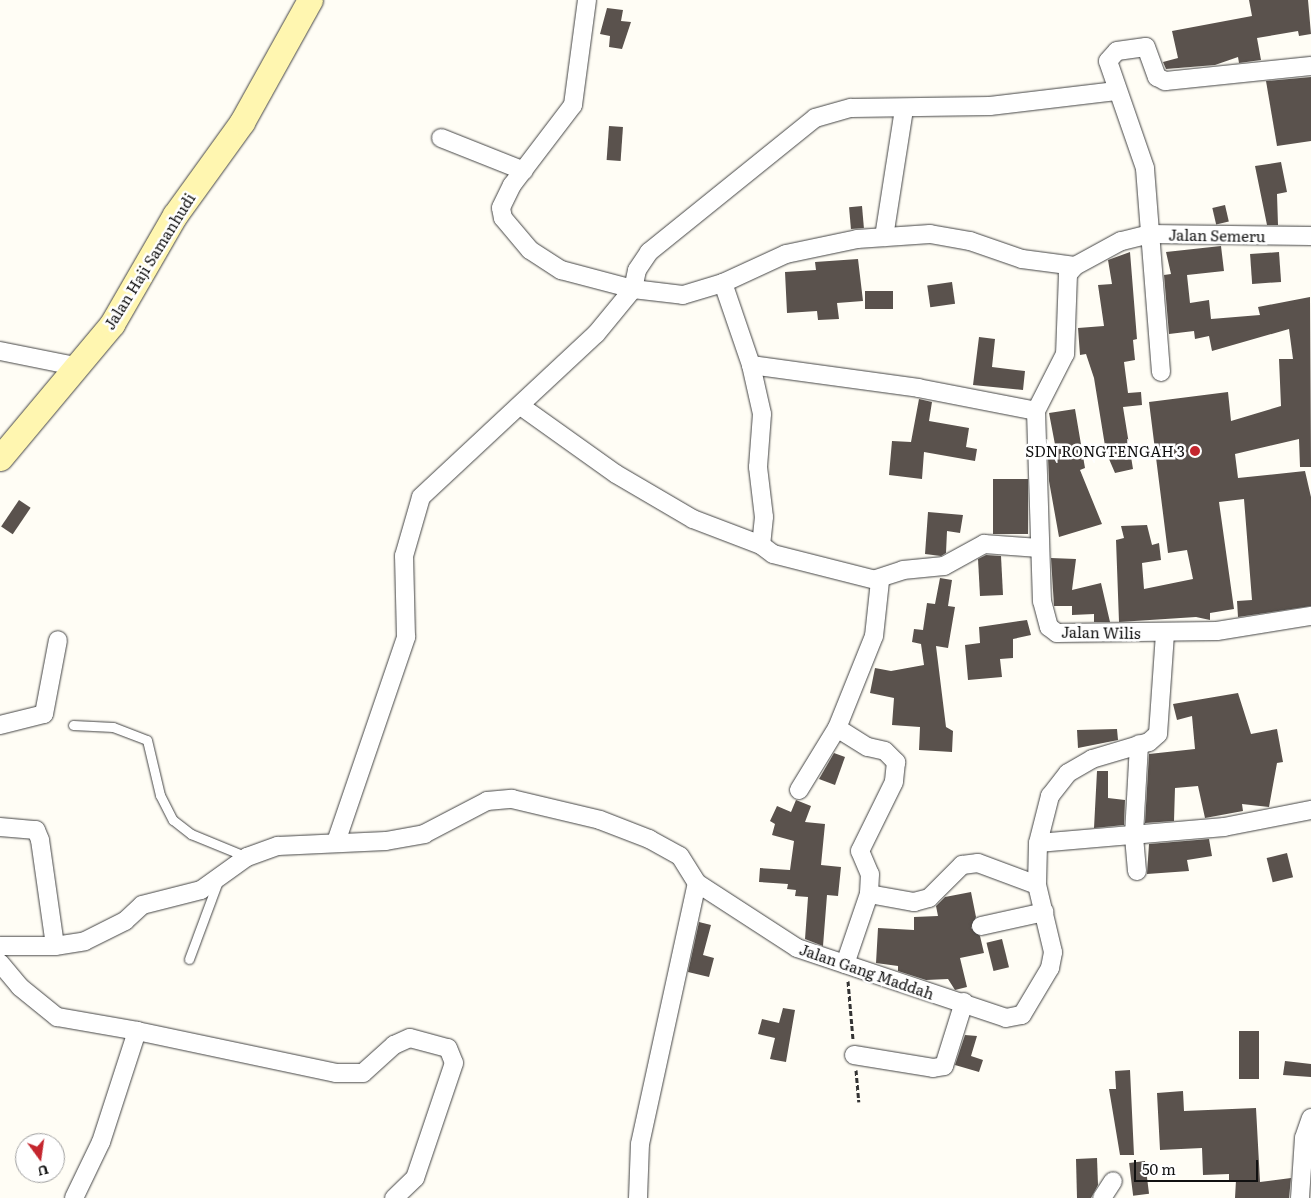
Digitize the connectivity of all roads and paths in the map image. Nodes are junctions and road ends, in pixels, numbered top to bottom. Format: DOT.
graph roads {
  1 [pos="310,0"];
  2 [pos="587,0"];
  3 [pos="1311,66"];
  4 [pos="1116,91"];
  5 [pos="904,109"];
  6 [pos="441,138"];
  7 [pos="524,171"];
  8 [pos="1150,234"];
  9 [pos="1311,236"];
  10 [pos="884,237"];
  11 [pos="1074,266"];
  12 [pos="723,283"];
  13 [pos="633,289"];
  14 [pos="0,351"];
  15 [pos="751,365"];
  16 [pos="80,367"];
  17 [pos="1161,372"];
  18 [pos="522,407"];
  19 [pos="1036,410"];
  20 [pos="0,458"];
  21 [pos="761,545"];
  22 [pos="1038,548"];
  23 [pos="876,579"];
  24 [pos="1311,616"];
  25 [pos="1165,634"];
  26 [pos="58,640"];
  27 [pos="0,725"];
  28 [pos="73,725"];
  29 [pos="837,728"];
  30 [pos="1139,744"];
  31 [pos="800,790"];
  32 [pos="1311,810"];
  33 [pos="0,827"];
  34 [pos="1134,834"];
  35 [pos="336,842"];
  36 [pos="1038,843"];
  37 [pos="247,857"];
  38 [pos="1137,871"];
  39 [pos="219,879"];
  40 [pos="697,883"];
  41 [pos="1037,884"];
  42 [pos="869,894"];
  43 [pos="1044,912"];
  44 [pos="981,926"];
  45 [pos="0,946"];
  46 [pos="55,946"];
  47 [pos="189,959"];
  48 [pos="0,963"];
  49 [pos="845,964"];
  50 [pos="964,1002"];
  51 [pos="137,1031"];
  52 [pos="854,1055"];
  53 [pos="859,1102"];
  54 [pos="1311,1118"];
  55 [pos="1113,1181"];
  56 [pos="74,1198"];
  57 [pos="394,1198"];
  58 [pos="638,1198"];
  59 [pos="1102,1198"];
  60 [pos="1300,1198"];
  1 -- 16 [label="street, Jalan Haji Samanhudi"];
  2 -- 7 [label="street"];
  3 -- 4 [label="street"];
  4 -- 5 [label="street"];
  4 -- 8 [label="street"];
  5 -- 10 [label="street"];
  5 -- 13 [label="street"];
  6 -- 7 [label="street"];
  7 -- 13 [label="street"];
  8 -- 9 [label="street, Jalan Semeru"];
  8 -- 11 [label="street, Jalan Semeru"];
  8 -- 17 [label="street"];
  10 -- 11 [label="street"];
  10 -- 12 [label="street"];
  11 -- 19 [label="street"];
  12 -- 13 [label="street"];
  12 -- 15 [label="street"];
  13 -- 18 [label="street"];
  14 -- 16 [label="street"];
  15 -- 19 [label="street"];
  15 -- 21 [label="street"];
  16 -- 20 [label="street, Jalan Haji Samanhudi"];
  18 -- 21 [label="street"];
  18 -- 35 [label="street"];
  19 -- 22 [label="street, Jalan Wilis"];
  21 -- 23 [label="street"];
  22 -- 23 [label="street"];
  22 -- 25 [label="street, Jalan Wilis"];
  23 -- 29 [label="street"];
  24 -- 25 [label="street, Jalan Wilis"];
  25 -- 30 [label="street, Jalan Gang Maddah"];
  26 -- 27 [label="street"];
  28 -- 37 [label="lane"];
  29 -- 31 [label="street"];
  29 -- 42 [label="street"];
  30 -- 34 [label="street"];
  30 -- 36 [label="street, Jalan Gang Maddah"];
  32 -- 34 [label="street"];
  33 -- 46 [label="street"];
  34 -- 36 [label="street"];
  34 -- 38 [label="street"];
  35 -- 37 [label="street, Jalan Gang Maddah"];
  35 -- 40 [label="street, Jalan Gang Maddah"];
  36 -- 41 [label="street, Jalan Gang Maddah"];
  37 -- 39 [label="street, Jalan Gang Maddah"];
  39 -- 46 [label="street, Jalan Gang Maddah"];
  39 -- 47 [label="lane"];
  40 -- 49 [label="street, Jalan Gang Maddah"];
  40 -- 58 [label="street"];
  41 -- 42 [label="street"];
  41 -- 43 [label="street, Jalan Gang Maddah"];
  42 -- 49 [label="street"];
  43 -- 44 [label="street"];
  43 -- 50 [label="street, Jalan Gang Maddah"];
  45 -- 46 [label="street, Jalan Gang Maddah"];
  48 -- 51 [label="street"];
  49 -- 50 [label="street, Jalan Gang Maddah"];
  49 -- 52 [label="path"];
  50 -- 52 [label="street"];
  51 -- 56 [label="street"];
  51 -- 57 [label="street"];
  52 -- 53 [label="path"];
  54 -- 60 [label="street"];
  55 -- 59 [label="street"];
}
